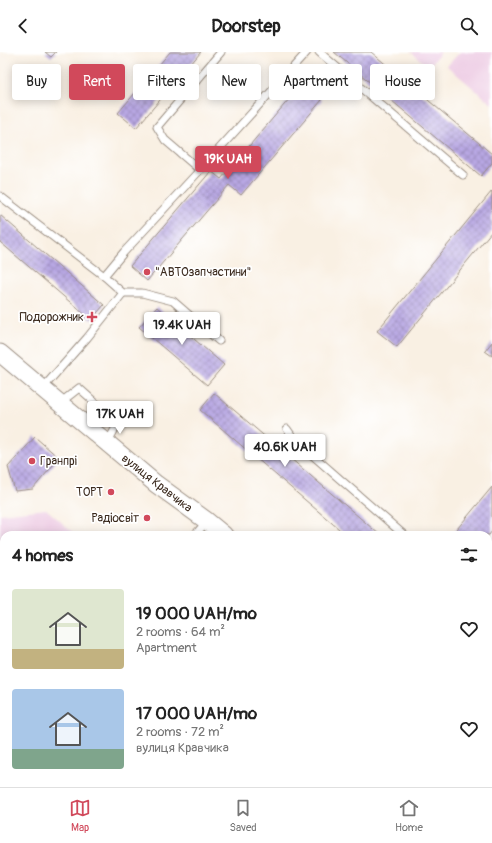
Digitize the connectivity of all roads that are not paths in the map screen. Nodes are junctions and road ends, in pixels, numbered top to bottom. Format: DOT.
graph roads {
  1 [pos="220,52"];
  2 [pos="307,52"];
  3 [pos="319,52"];
  4 [pos="200,170"];
  5 [pos="463,175"];
  6 [pos="0,196"];
  7 [pos="104,276"];
  8 [pos="123,293"];
  9 [pos="219,341"];
  10 [pos="0,353"];
  11 [pos="42,390"];
  12 [pos="59,404"];
  13 [pos="287,429"];
  14 [pos="107,444"];
  15 [pos="207,521"];
  16 [pos="198,531"];
  17 [pos="219,531"];
  18 [pos="399,531"];
  1 -- 4 [label="lane"];
  2 -- 4 [label="lane"];
  3 -- 5 [label="lane"];
  4 -- 7 [label="lane"];
  6 -- 7 [label="lane"];
  7 -- 8 [label="lane"];
  8 -- 9 [label="lane"];
  8 -- 11 [label="lane"];
  10 -- 11 [label="street, вулиця Кравчика"];
  11 -- 12 [label="street, вулиця Кравчика"];
  12 -- 14 [label="street, вулиця Кравчика"];
  12 -- 14 [label="lane"];
  13 -- 18 [label="lane"];
  14 -- 15 [label="street, вулиця Кравчика"];
  15 -- 16 [label="lane"];
  15 -- 17 [label="street, вулиця Кравчика"];
}
